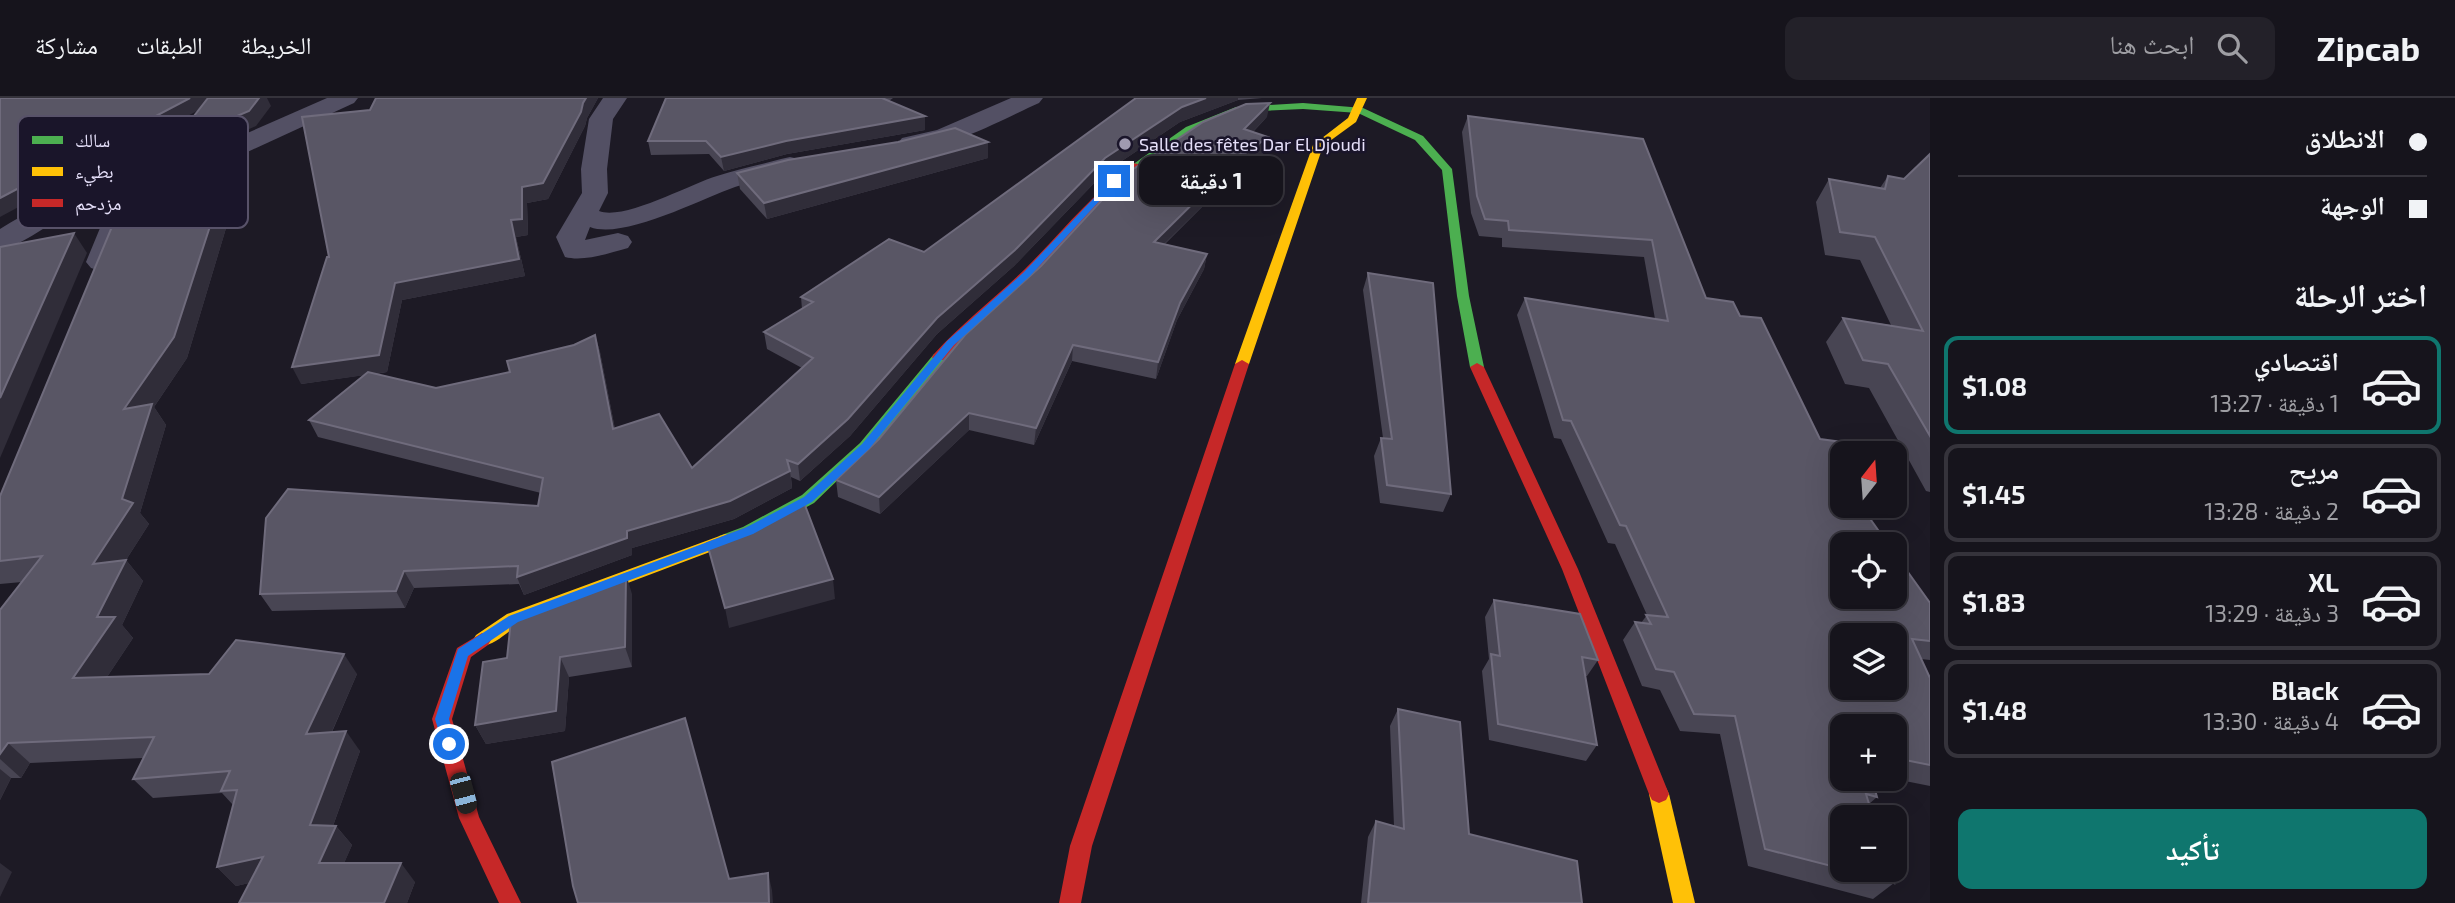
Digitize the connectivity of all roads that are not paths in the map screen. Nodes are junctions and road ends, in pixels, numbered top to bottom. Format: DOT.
graph roads {
  1 [pos="346,98"];
  2 [pos="615,98"];
  3 [pos="1031,98"];
  4 [pos="1361,104"];
  5 [pos="248,142"];
  6 [pos="891,147"];
  7 [pos="813,161"];
  8 [pos="583,214"];
  9 [pos="21,228"];
  10 [pos="114,228"];
  11 [pos="0,241"];
  12 [pos="618,242"];
  13 [pos="89,292"];
  14 [pos="510,903"];
  15 [pos="1070,903"];
  16 [pos="1684,903"];
  1 -- 5 [label="street"];
  2 -- 8 [label="street"];
  3 -- 6 [label="street"];
  4 -- 14 [label="street"];
  4 -- 15 [label="street"];
  4 -- 16 [label="street"];
  7 -- 8 [label="street"];
  8 -- 12 [label="street"];
  9 -- 11 [label="street"];
  10 -- 13 [label="street"];
}
